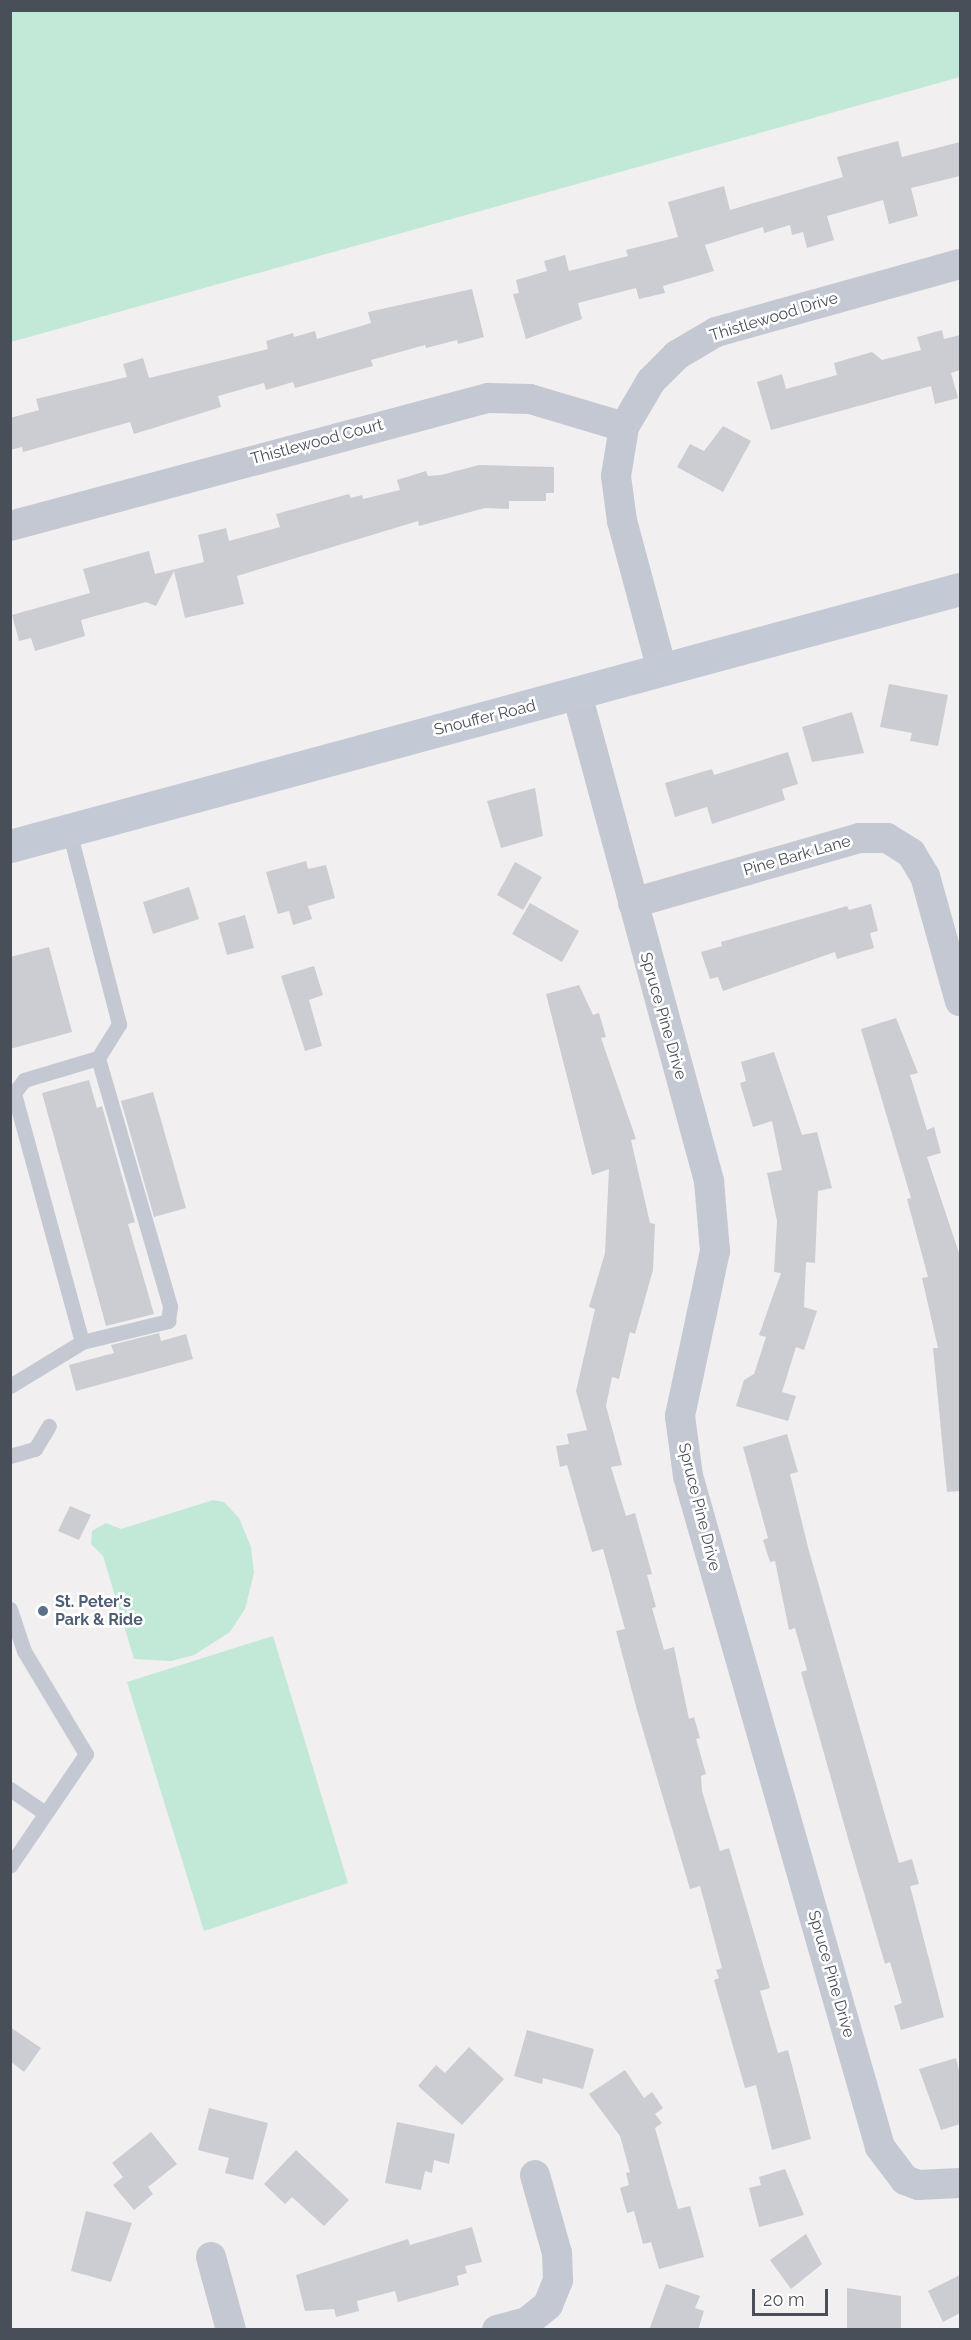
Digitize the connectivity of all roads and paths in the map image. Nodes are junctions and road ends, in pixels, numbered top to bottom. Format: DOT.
graph roads {
  1 [pos="960,264"];
  2 [pos="624,427"];
  3 [pos="10,526"];
  4 [pos="960,589"];
  5 [pos="662,670"];
  6 [pos="577,694"];
  7 [pos="69,830"];
  8 [pos="10,846"];
  9 [pos="633,903"];
  10 [pos="960,1001"];
  11 [pos="98,1058"];
  12 [pos="82,1342"];
  13 [pos="10,1386"];
  14 [pos="49,1426"];
  15 [pos="10,1456"];
  16 [pos="10,1609"];
  17 [pos="10,1789"];
  18 [pos="45,1813"];
  19 [pos="10,1866"];
  20 [pos="535,2175"];
  21 [pos="960,2183"];
  22 [pos="211,2257"];
  23 [pos="231,2330"];
  24 [pos="497,2330"];
  1 -- 2 [label="street, Thistlewood Drive"];
  2 -- 3 [label="street, Thistlewood Court"];
  2 -- 5 [label="street, Thistlewood Drive"];
  4 -- 5 [label="main road, Snouffer Road"];
  5 -- 6 [label="main road, Snouffer Road"];
  6 -- 7 [label="main road, Snouffer Road"];
  6 -- 9 [label="street, Spruce Pine Drive"];
  7 -- 8 [label="main road, Snouffer Road"];
  7 -- 11 [label="lane"];
  9 -- 10 [label="street, Pine Bark Lane"];
  9 -- 21 [label="street, Spruce Pine Drive"];
  11 -- 12 [label="lane"];
  11 -- 12 [label="lane"];
  12 -- 13 [label="lane"];
  14 -- 15 [label="lane"];
  16 -- 18 [label="lane"];
  17 -- 18 [label="lane"];
  18 -- 19 [label="lane"];
  20 -- 24 [label="street"];
  22 -- 23 [label="street"];
}
